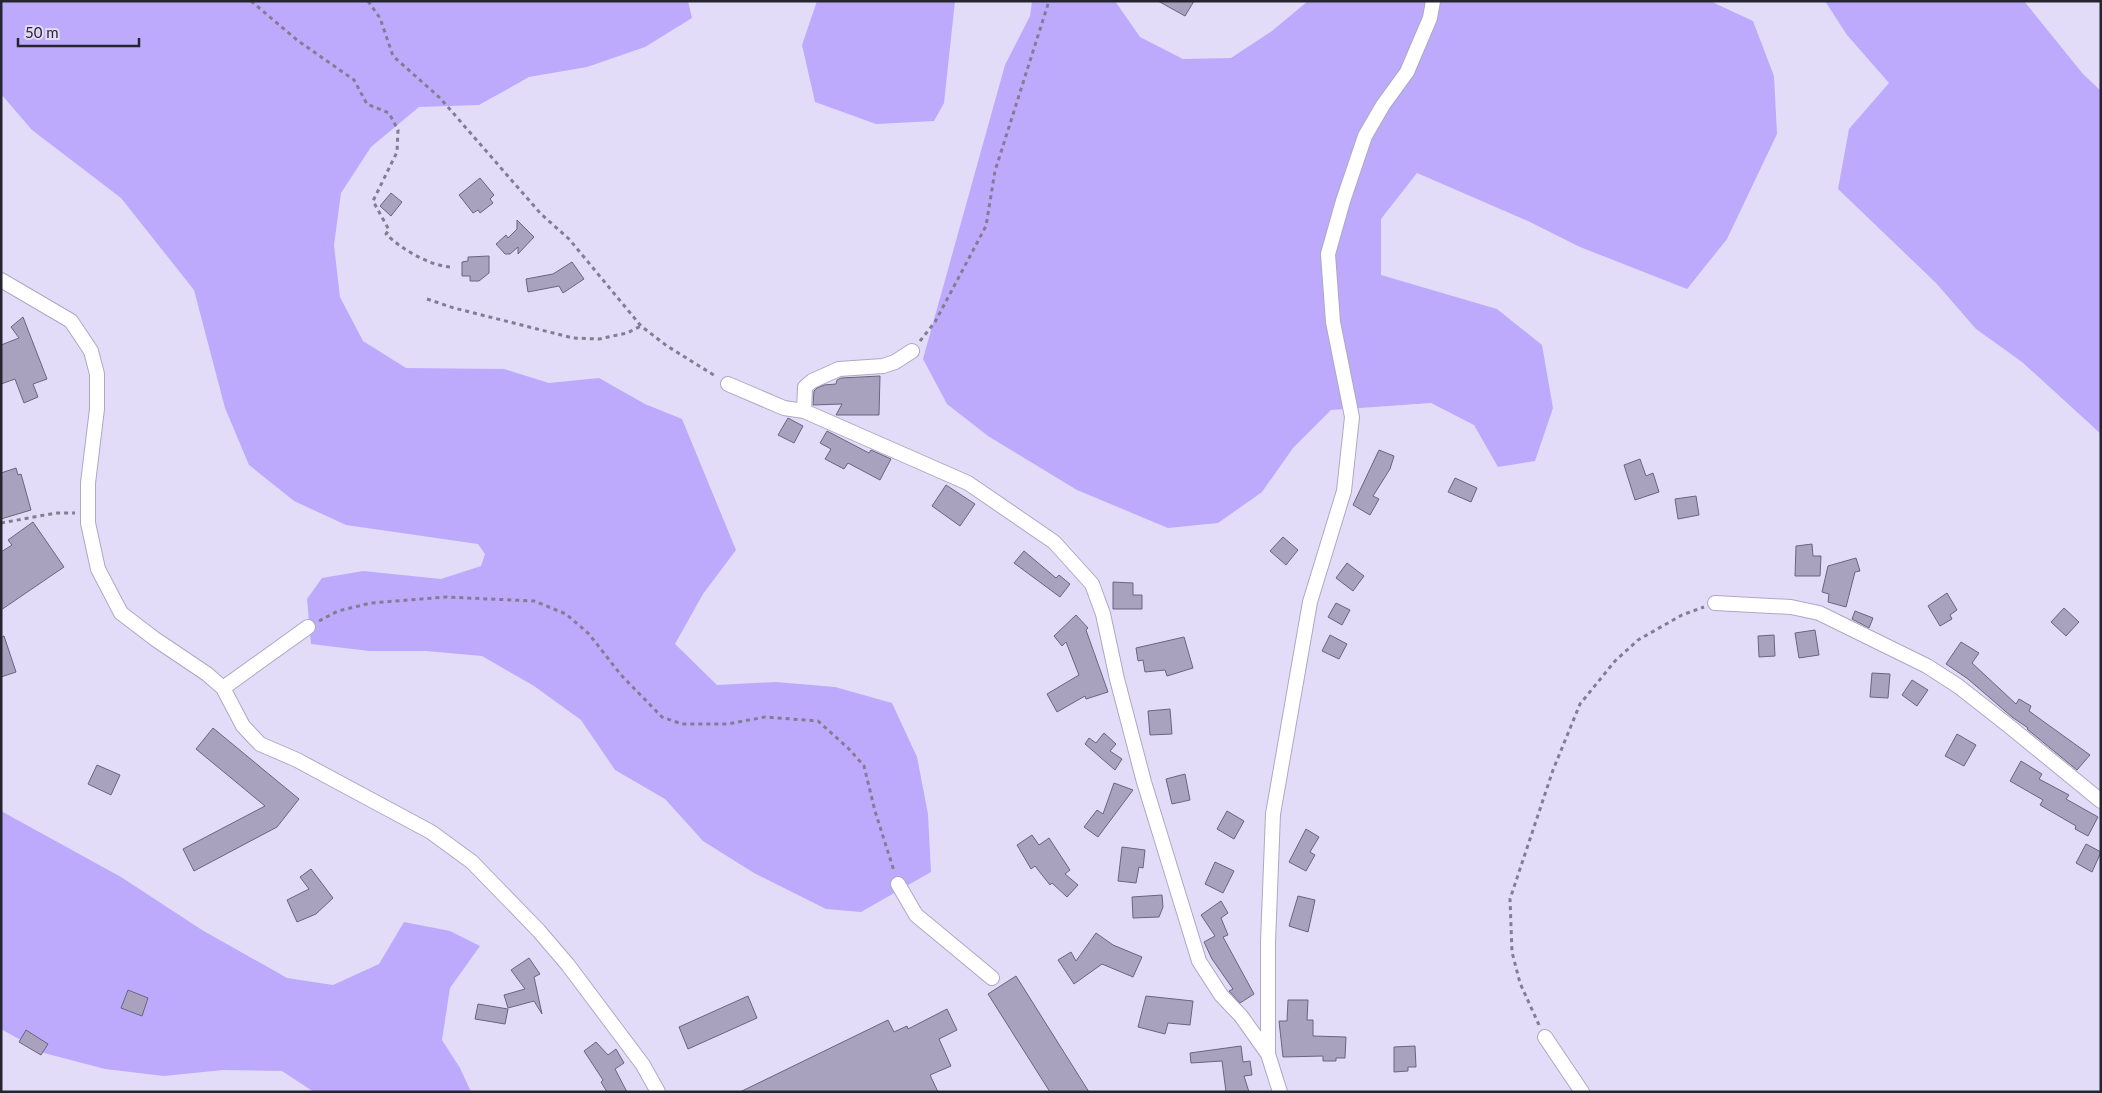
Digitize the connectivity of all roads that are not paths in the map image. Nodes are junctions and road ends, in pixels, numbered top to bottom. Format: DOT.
graph roads {
  1 [pos="1433,1"];
  2 [pos="1,280"];
  3 [pos="912,351"];
  4 [pos="728,384"];
  5 [pos="804,411"];
  6 [pos="1715,603"];
  7 [pos="308,627"];
  8 [pos="223,688"];
  9 [pos="2101,801"];
  10 [pos="898,884"];
  11 [pos="992,978"];
  12 [pos="1545,1037"];
  13 [pos="1268,1054"];
  14 [pos="658,1092"];
  15 [pos="1280,1092"];
  16 [pos="1582,1092"];
  1 -- 13 [label="street"];
  2 -- 8 [label="street"];
  3 -- 5 [label="street"];
  4 -- 5 [label="street"];
  5 -- 13 [label="street"];
  6 -- 9 [label="street"];
  7 -- 8 [label="street"];
  8 -- 14 [label="street"];
  10 -- 11 [label="street"];
  12 -- 16 [label="street"];
  13 -- 15 [label="street"];
}
